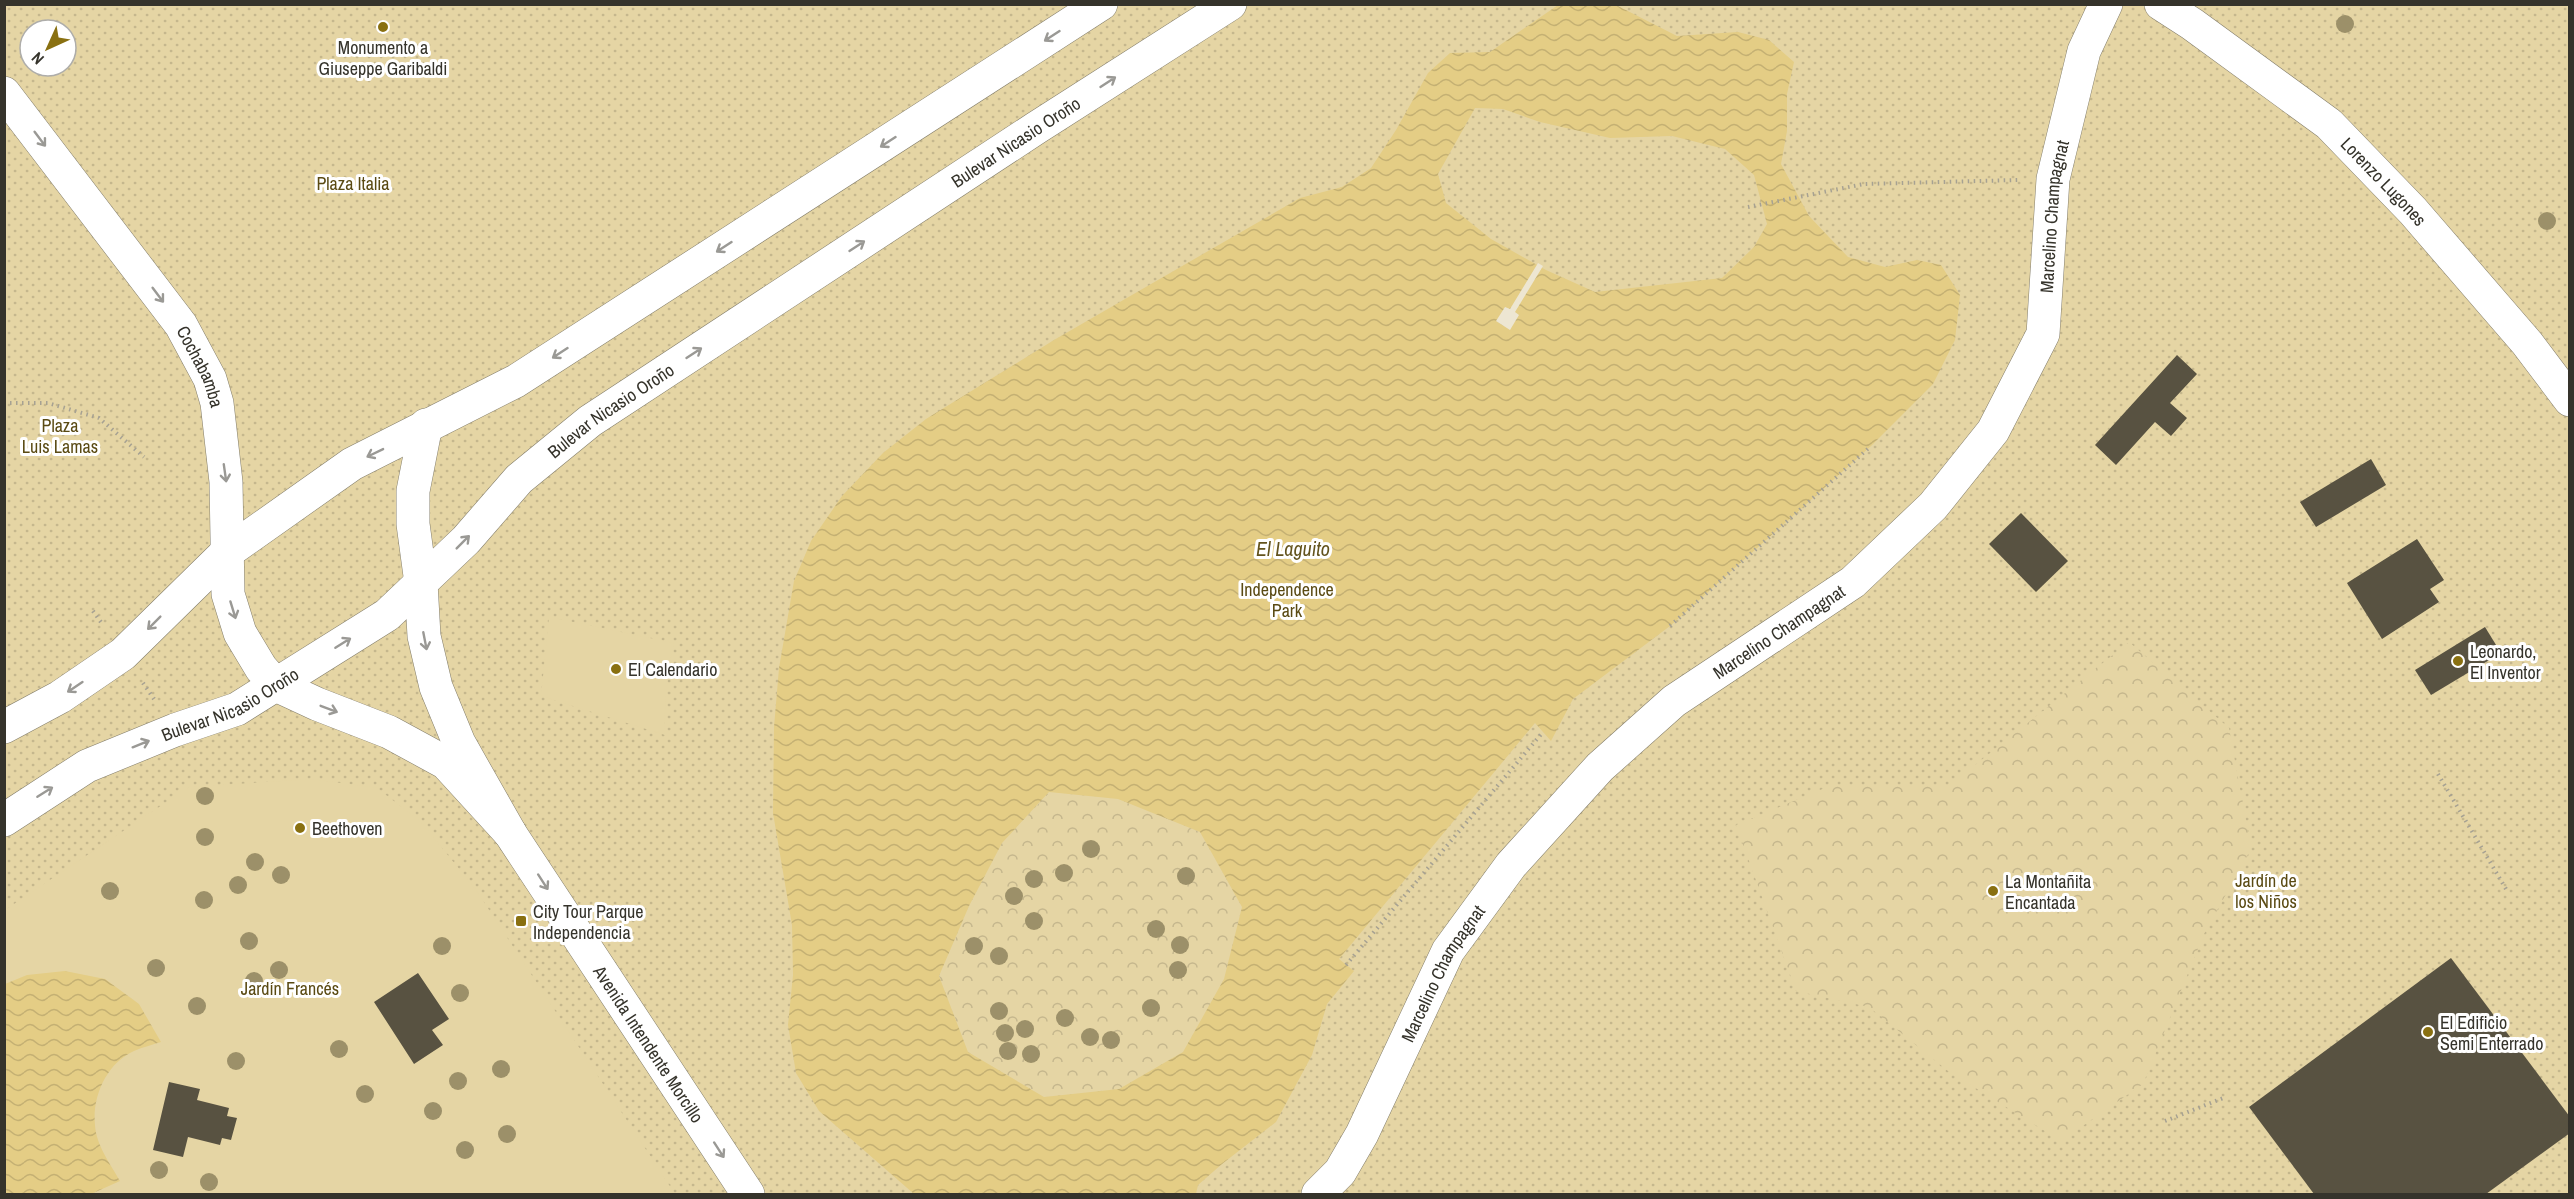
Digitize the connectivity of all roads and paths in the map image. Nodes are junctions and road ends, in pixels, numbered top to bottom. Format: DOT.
graph roads {
  1 [pos="1101,4"];
  2 [pos="1230,4"];
  3 [pos="2106,4"];
  4 [pos="2161,4"];
  5 [pos="4,93"];
  6 [pos="2053,179"];
  7 [pos="1748,207"];
  8 [pos="2570,400"];
  9 [pos="4,403"];
  10 [pos="426,425"];
  11 [pos="1871,446"];
  12 [pos="144,457"];
  13 [pos="226,553"];
  14 [pos="421,583"];
  15 [pos="93,611"];
  16 [pos="1670,626"];
  17 [pos="123,654"];
  18 [pos="276,685"];
  19 [pos="4,727"];
  20 [pos="175,729"];
  21 [pos="1543,732"];
  22 [pos="2438,774"];
  23 [pos="4,820"];
  24 [pos="510,833"];
  25 [pos="2506,889"];
  26 [pos="1346,965"];
  27 [pos="2226,1097"];
  28 [pos="2164,1121"];
  29 [pos="748,1194"];
  30 [pos="1318,1194"];
  1 -- 10 [label="street, one-way"];
  14 -- 2 [label="street, Bulevar Nicasio Oroño, one-way"];
  3 -- 6 [label="street, Marcelino Champagnat"];
  4 -- 8 [label="street, Lorenzo Lugones"];
  5 -- 13 [label="street, Cochabamba, one-way"];
  6 -- 7 [label="path"];
  6 -- 30 [label="street, Marcelino Champagnat"];
  9 -- 12 [label="path"];
  10 -- 13 [label="street, one-way"];
  10 -- 14 [label="street, Avenida Intendente Morcillo"];
  11 -- 16 [label="path"];
  13 -- 17 [label="street, one-way"];
  13 -- 18 [label="street, Cochabamba, one-way"];
  18 -- 14 [label="street, Bulevar Nicasio Oroño, one-way"];
  14 -- 24 [label="street, Avenida Intendente Morcillo, one-way"];
  15 -- 17 [label="path"];
  17 -- 19 [label="street, one-way"];
  17 -- 20 [label="path"];
  18 -- 20 [label="street, Bulevar Nicasio Oroño"];
  18 -- 24 [label="street, Avenida Intendente Morcillo, one-way"];
  23 -- 20 [label="street, Bulevar Nicasio Oroño, one-way"];
  21 -- 26 [label="path"];
  22 -- 25 [label="path"];
  24 -- 29 [label="street, Avenida Intendente Morcillo, one-way"];
  27 -- 28 [label="path"];
}
